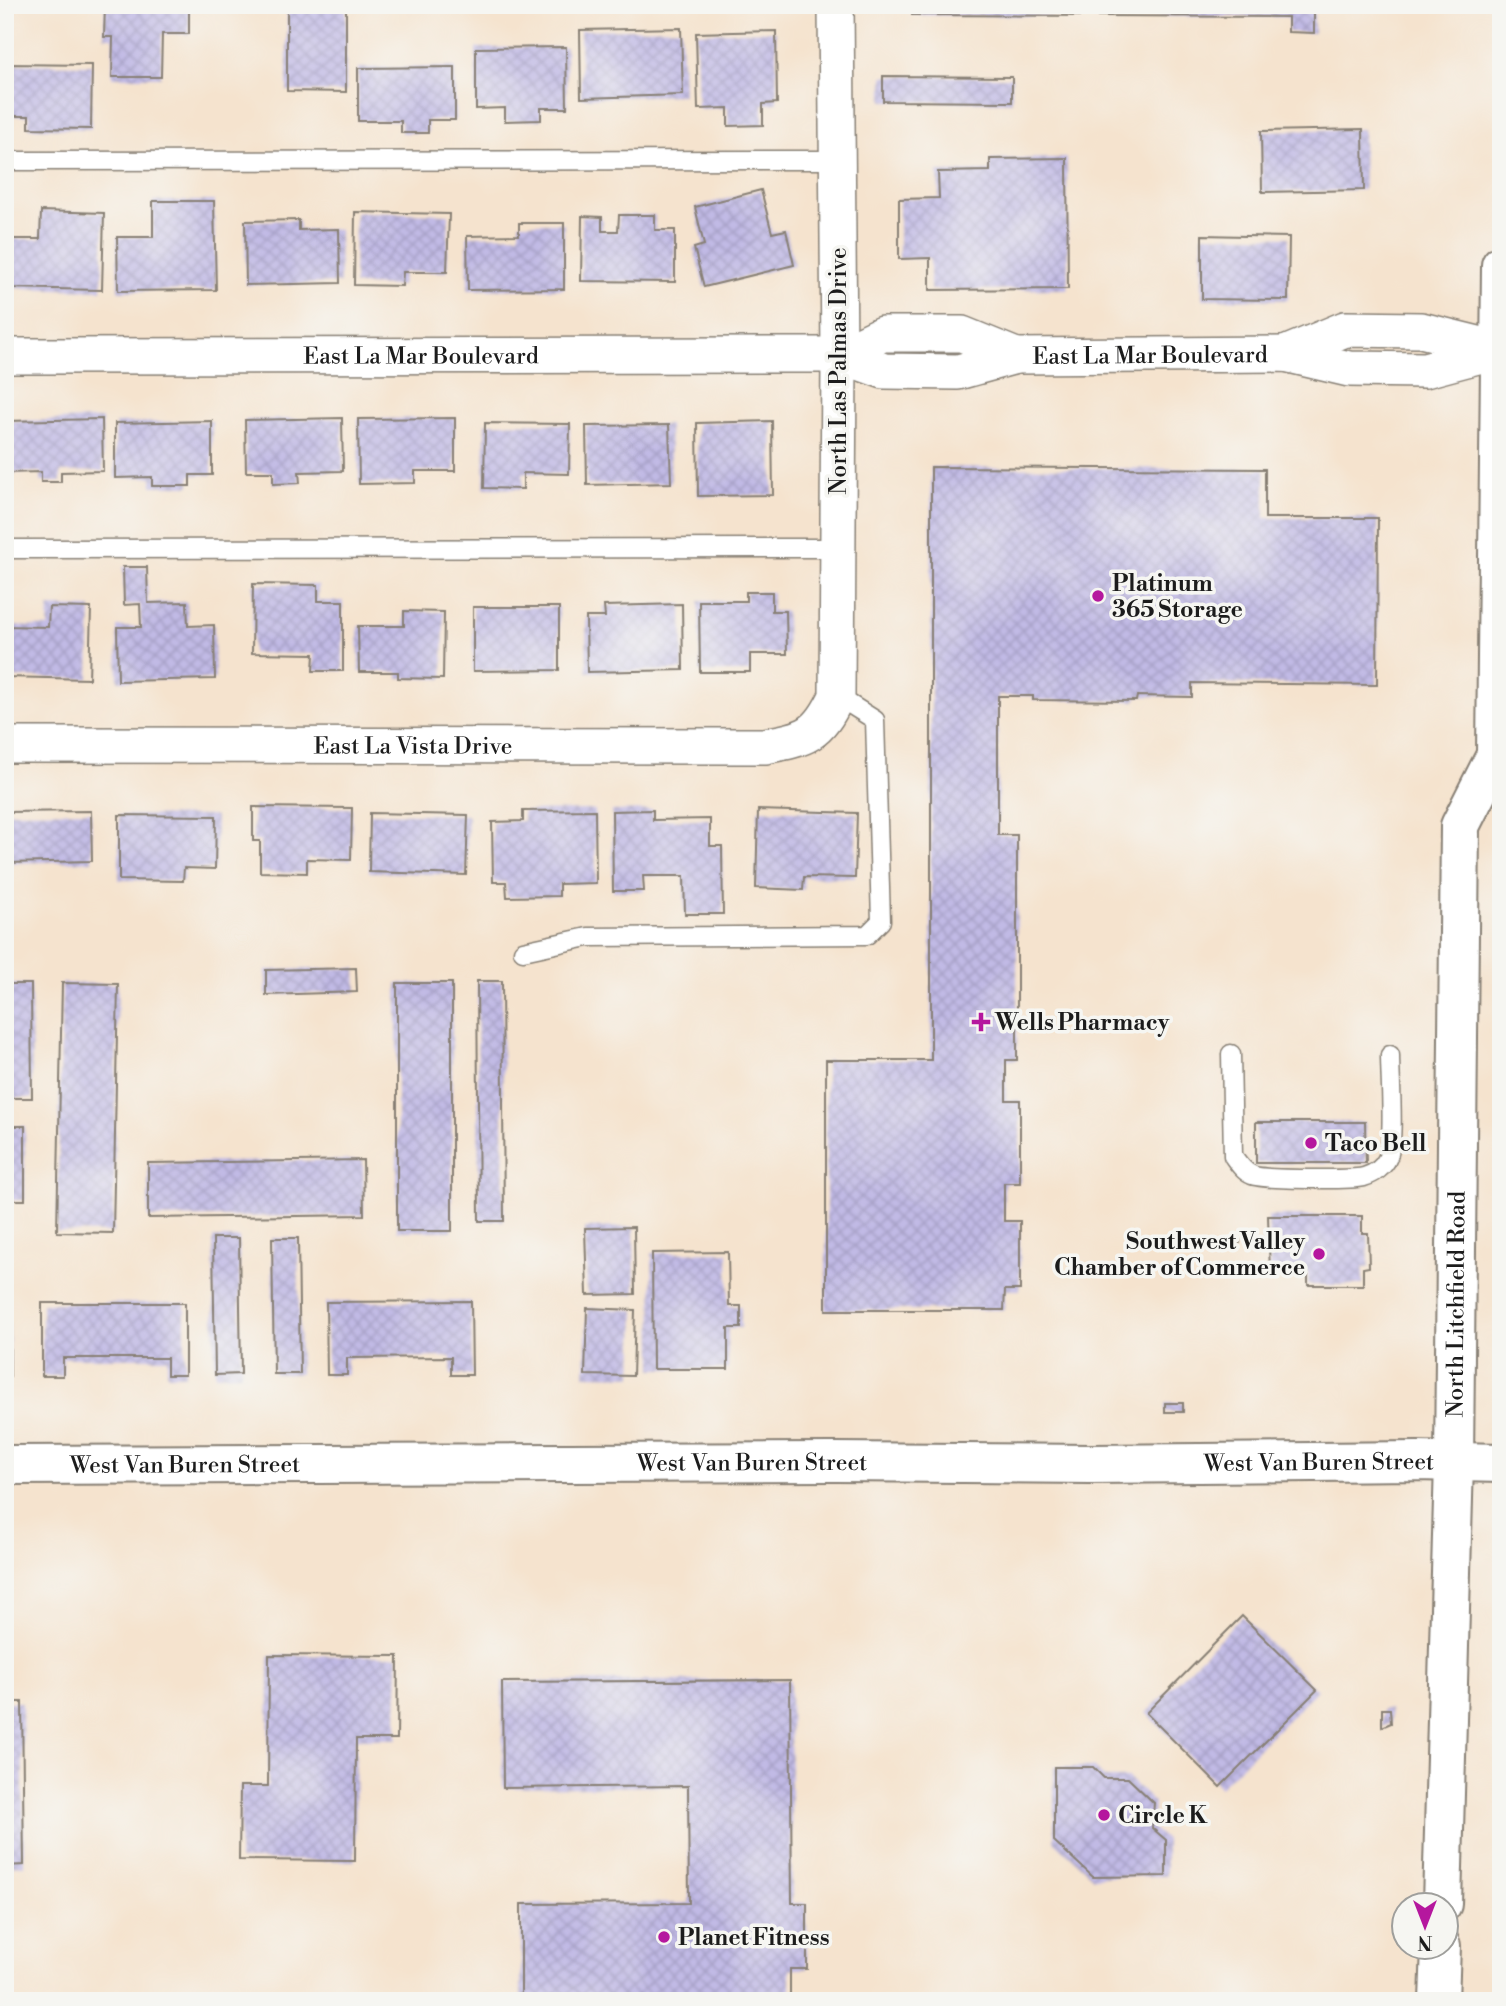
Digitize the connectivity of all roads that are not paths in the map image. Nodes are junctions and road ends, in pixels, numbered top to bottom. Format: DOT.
graph roads {
  1 [pos="836,5"];
  2 [pos="836,160"];
  3 [pos="5,161"];
  4 [pos="1501,265"];
  5 [pos="1500,350"];
  6 [pos="839,355"];
  7 [pos="5,356"];
  8 [pos="837,548"];
  9 [pos="5,549"];
  10 [pos="837,696"];
  11 [pos="5,745"];
  12 [pos="1499,745"];
  13 [pos="523,951"];
  14 [pos="1231,1054"];
  15 [pos="1390,1055"];
  16 [pos="1454,1462"];
  17 [pos="1501,1463"];
  18 [pos="5,1465"];
  19 [pos="1442,1890"];
  20 [pos="1441,1960"];
  21 [pos="1439,2001"];
  1 -- 2 [label="street, North Las Palmas Drive"];
  2 -- 3 [label="lane"];
  2 -- 6 [label="street, North Las Palmas Drive"];
  4 -- 5 [label="main road, North Litchfield Road"];
  5 -- 6 [label="street, East La Mar Boulevard"];
  5 -- 12 [label="main road, North Litchfield Road"];
  6 -- 7 [label="street, East La Mar Boulevard"];
  6 -- 8 [label="street, North Las Palmas Drive"];
  8 -- 9 [label="lane"];
  8 -- 10 [label="street, North Las Palmas Drive"];
  10 -- 11 [label="street, East La Vista Drive"];
  10 -- 13 [label="lane"];
  12 -- 16 [label="main road, North Litchfield Road"];
  14 -- 15 [label="lane"];
  16 -- 17 [label="main road, West Van Buren Street"];
  16 -- 18 [label="main road, West Van Buren Street"];
  16 -- 19 [label="main road, North Litchfield Road"];
  20 -- 21 [label="main road"];
}
